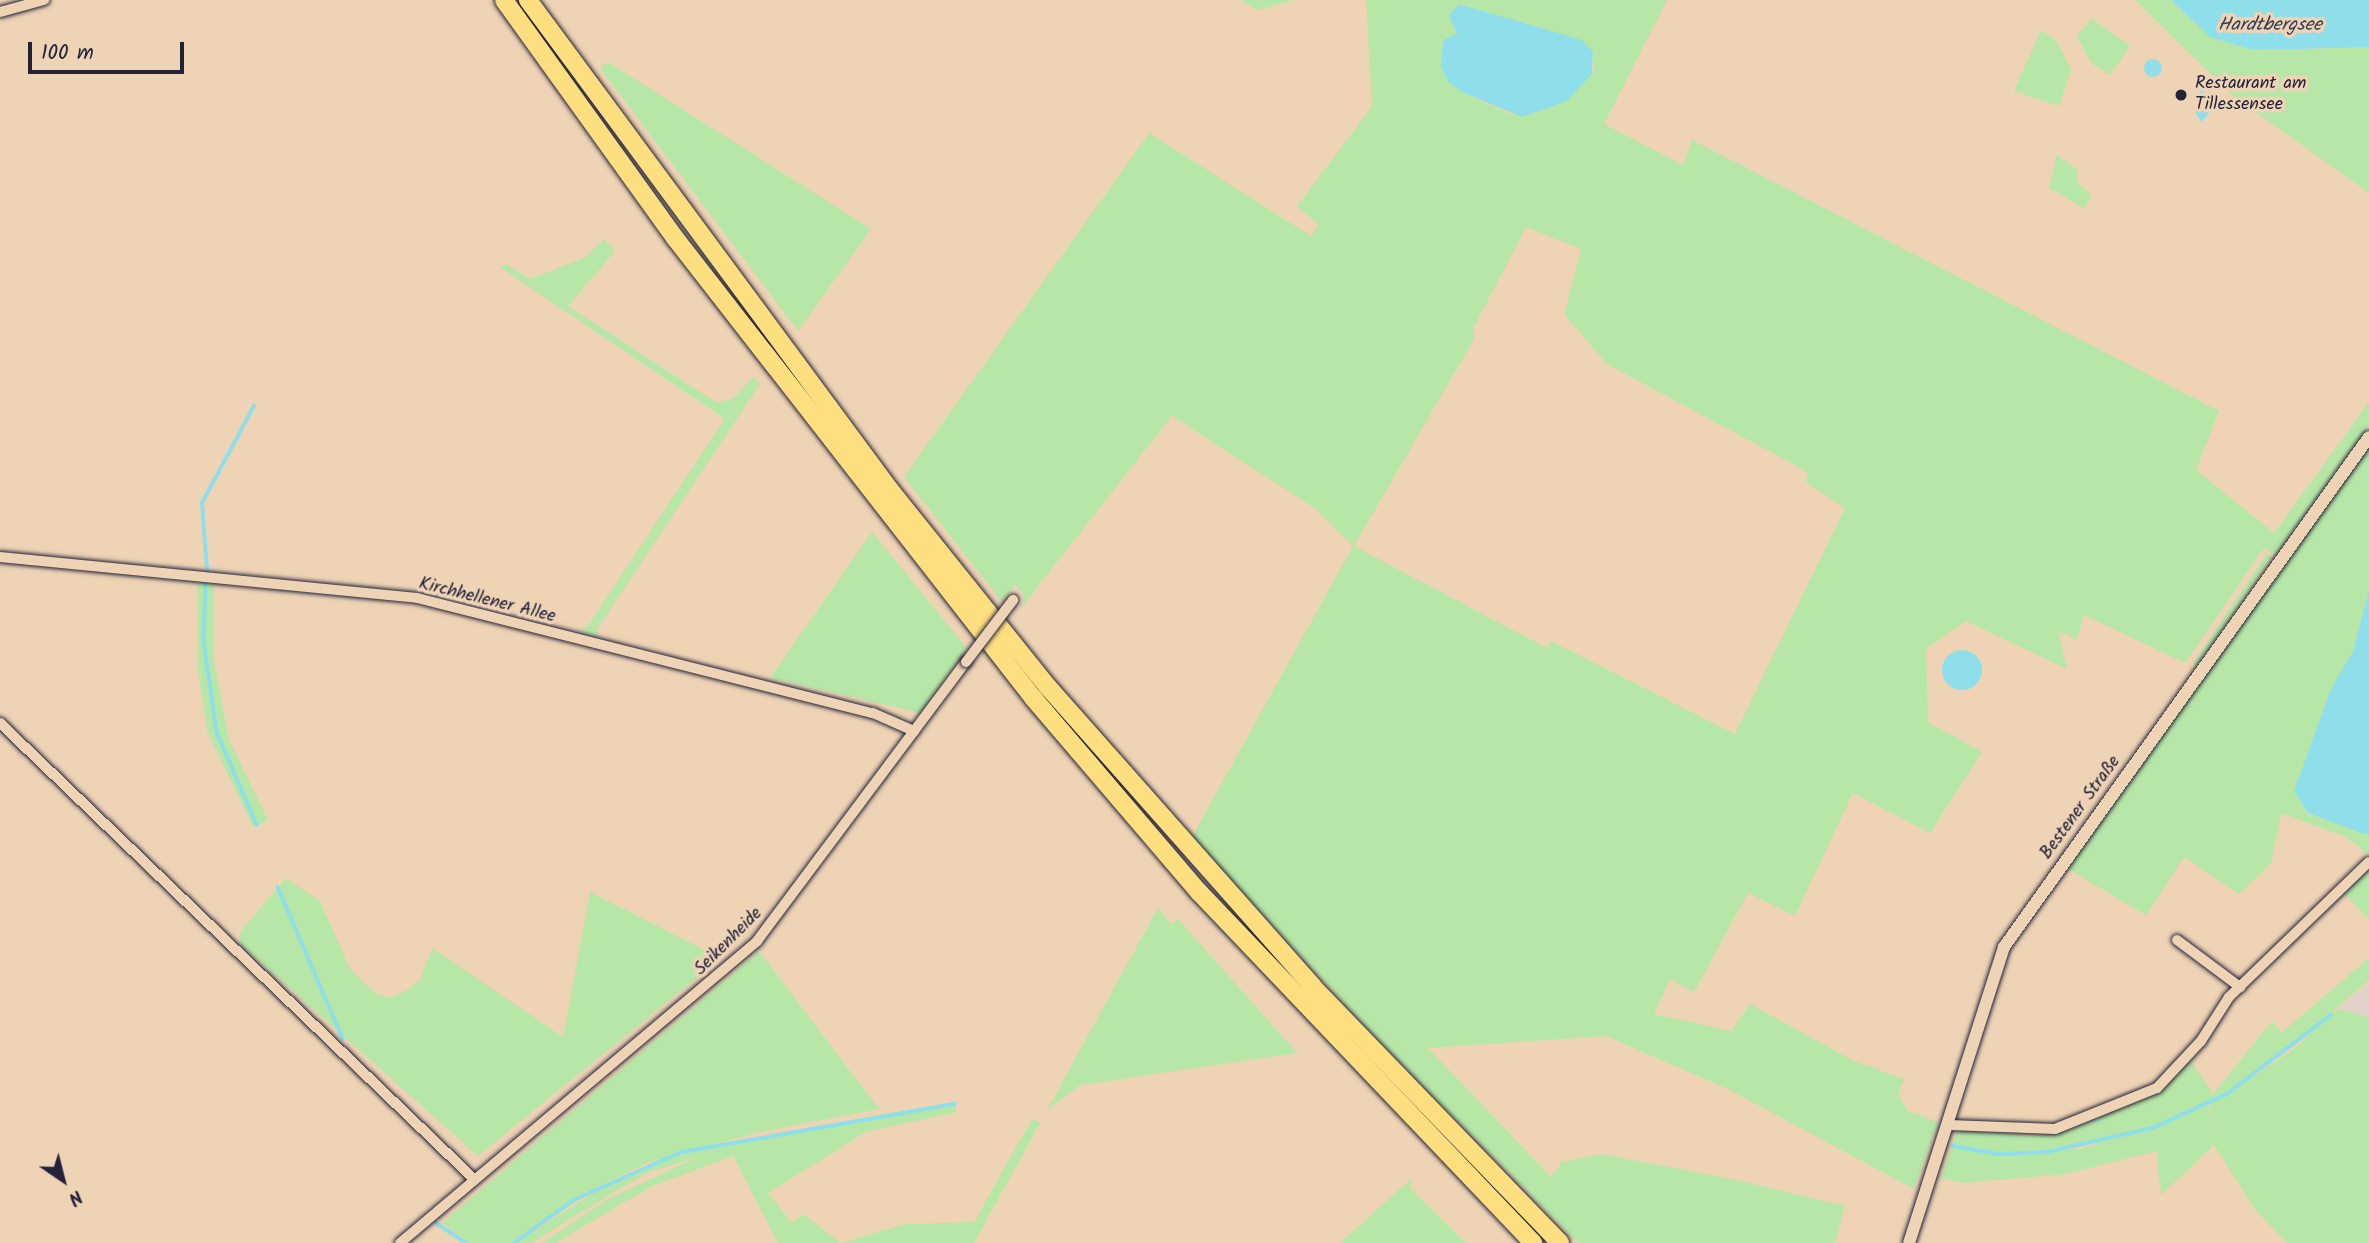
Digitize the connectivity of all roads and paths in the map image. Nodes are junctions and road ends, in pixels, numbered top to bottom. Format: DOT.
graph roads {
  1 [pos="44,0"];
  2 [pos="504,0"];
  3 [pos="528,0"];
  4 [pos="0,12"];
  5 [pos="2369,437"];
  6 [pos="0,557"];
  7 [pos="1013,600"];
  8 [pos="0,723"];
  9 [pos="914,731"];
  10 [pos="2369,862"];
  11 [pos="2177,940"];
  12 [pos="2239,987"];
  13 [pos="1948,1128"];
  14 [pos="475,1180"];
  15 [pos="400,1243"];
  16 [pos="1532,1243"];
  17 [pos="1560,1243"];
  18 [pos="1909,1243"];
  1 -- 4 [label="street"];
  2 -- 16 [label="highway"];
  3 -- 17 [label="highway"];
  5 -- 13 [label="street, Bestener Straße"];
  6 -- 9 [label="street, Kirchhellener Allee"];
  7 -- 9 [label="street, Seikenheide, bridge"];
  8 -- 14 [label="street"];
  9 -- 14 [label="street, Seikenheide"];
  10 -- 12 [label="street"];
  11 -- 12 [label="street"];
  12 -- 13 [label="street"];
  13 -- 18 [label="street, Bestener Straße"];
  14 -- 15 [label="street, Seikenheide"];
}
